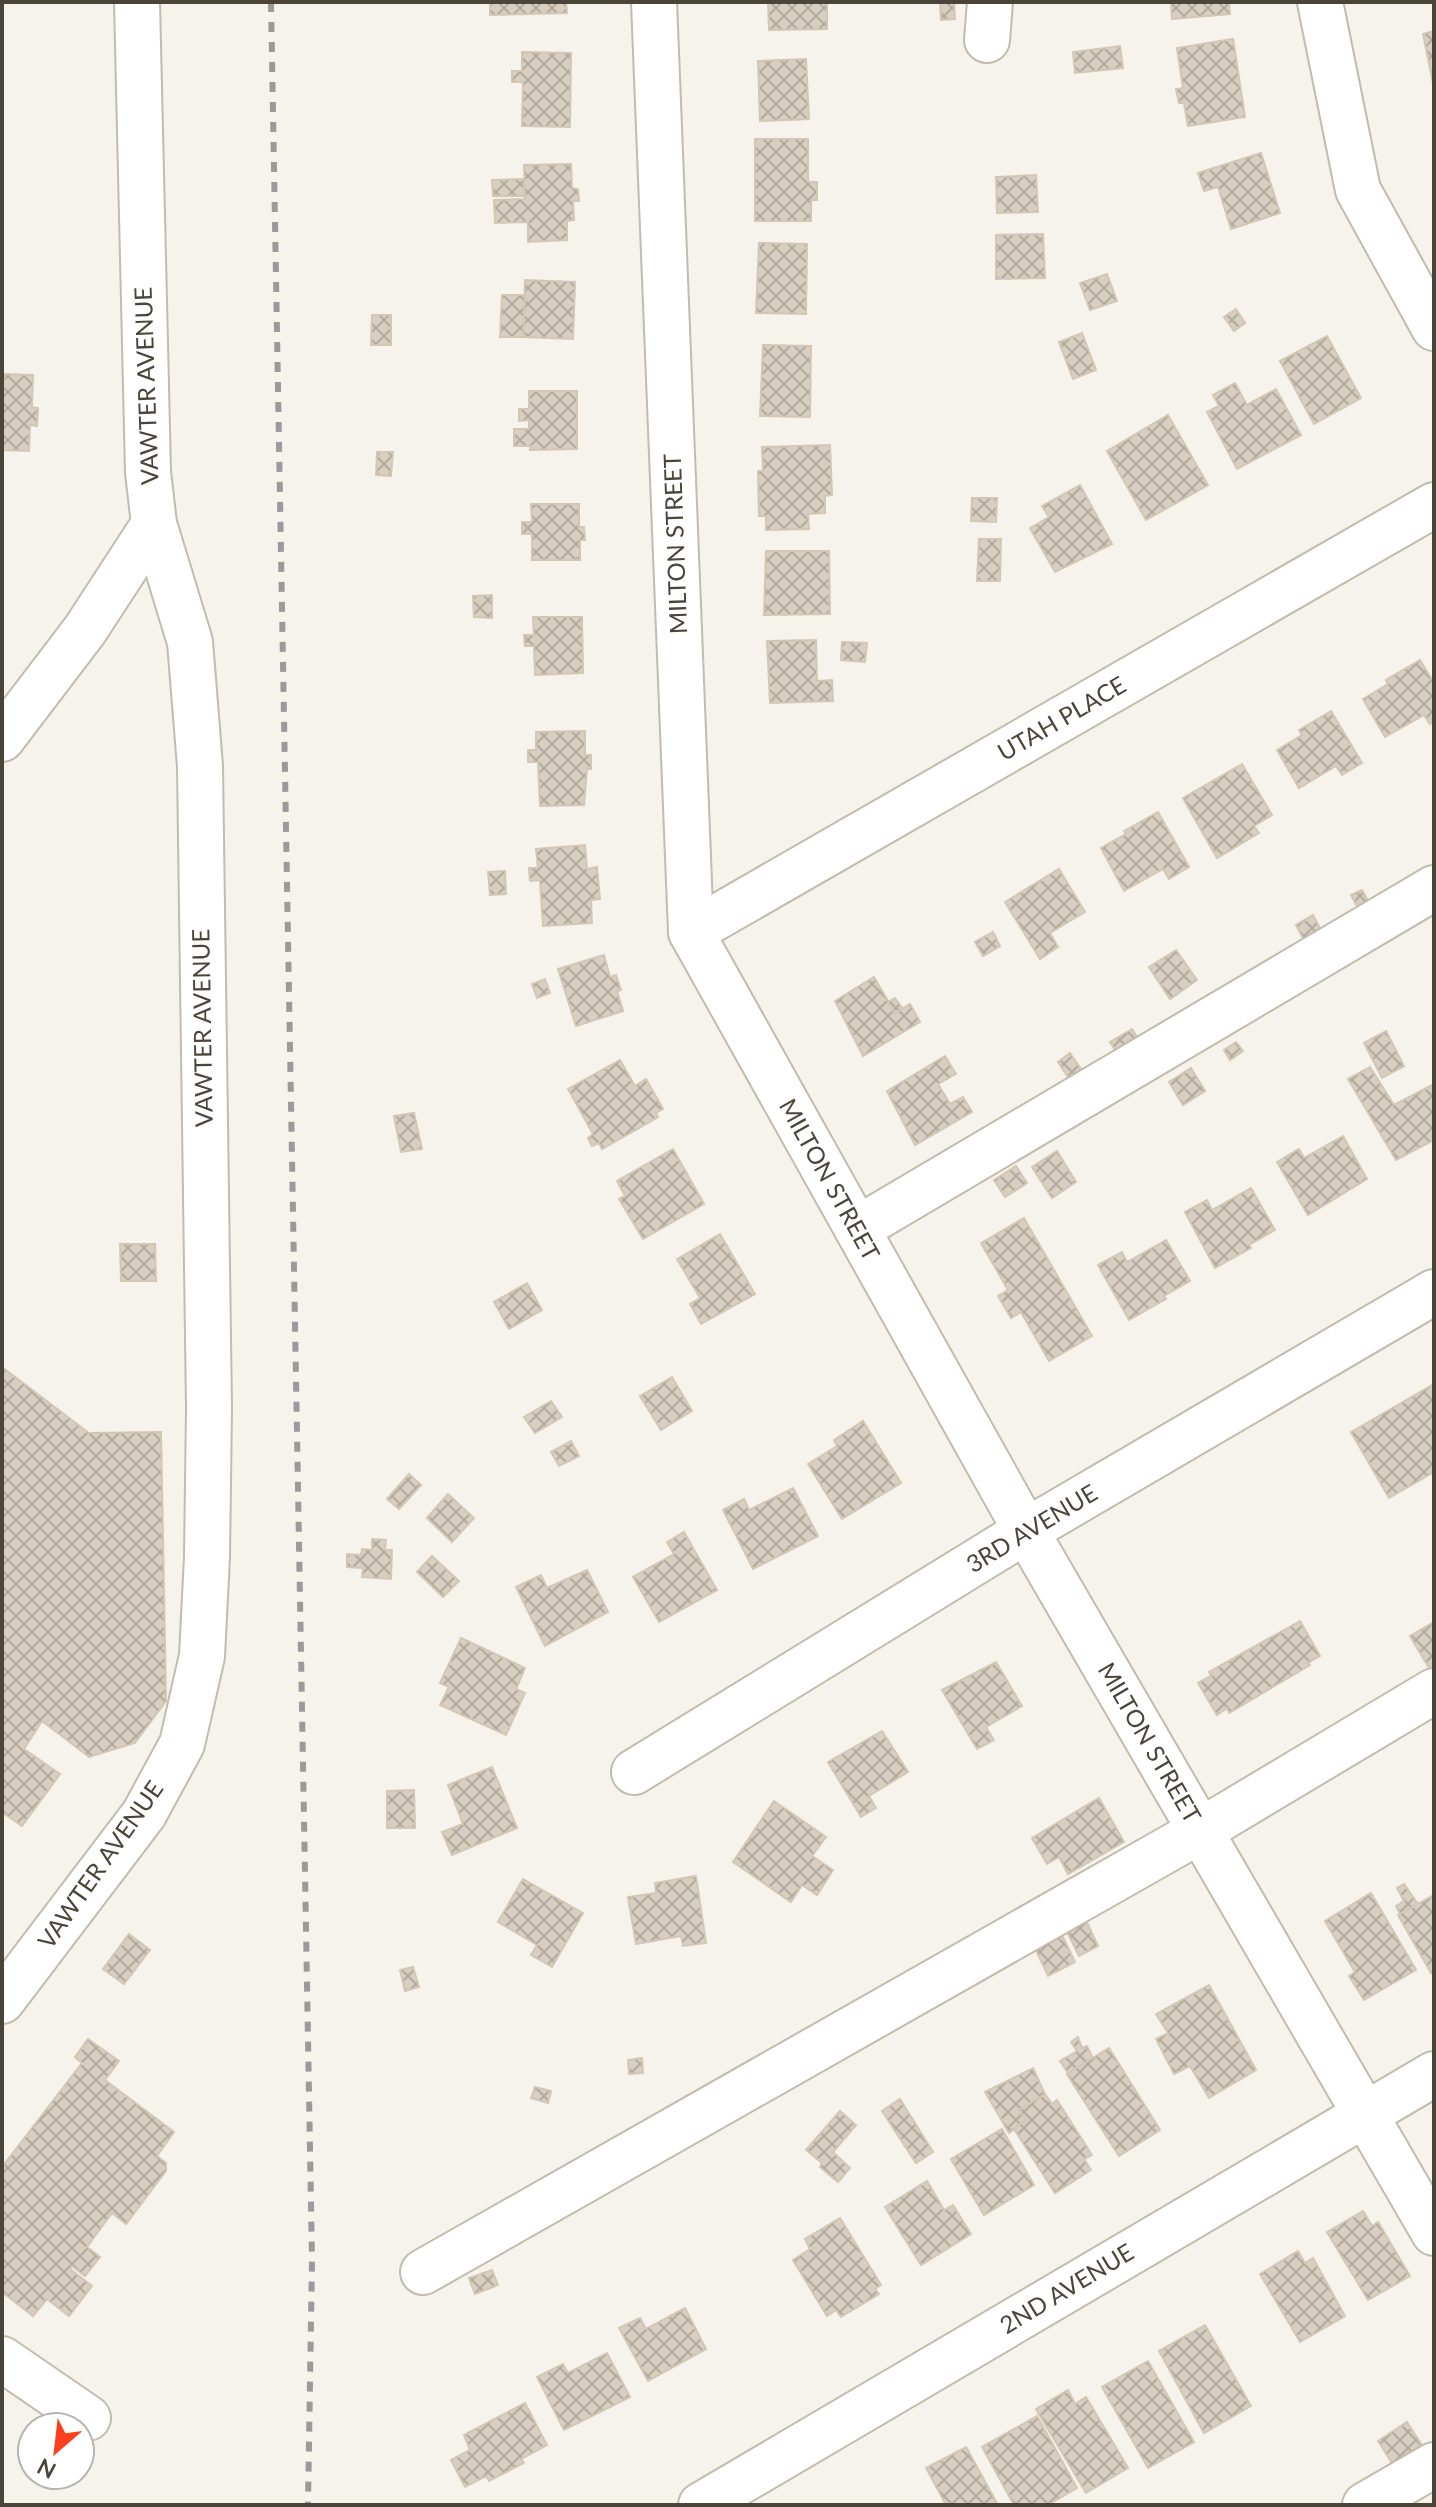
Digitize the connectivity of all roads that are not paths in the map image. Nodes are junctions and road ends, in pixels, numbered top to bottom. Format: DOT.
graph roads {
  1 [pos="137,2"];
  2 [pos="654,2"];
  3 [pos="1320,2"];
  4 [pos="1434,328"];
  5 [pos="1434,505"];
  6 [pos="154,524"];
  7 [pos="2,739"];
  8 [pos="1434,888"];
  9 [pos="691,932"];
  10 [pos="857,1229"];
  11 [pos="1434,1292"];
  12 [pos="1026,1531"];
  13 [pos="1434,1691"];
  14 [pos="634,1772"];
  15 [pos="1200,1831"];
  16 [pos="2,2001"];
  17 [pos="1434,2074"];
  18 [pos="1364,2114"];
  19 [pos="1434,2233"];
  20 [pos="423,2272"];
  21 [pos="2,2359"];
  22 [pos="78,2411"];
  23 [pos="1434,2465"];
  24 [pos="701,2505"];
  25 [pos="1365,2505"];
  1 -- 6 [label="street, VAWTER AVENUE"];
  2 -- 9 [label="street, MILTON STREET"];
  3 -- 4 [label="street"];
  5 -- 9 [label="street, UTAH PLACE"];
  6 -- 7 [label="street"];
  6 -- 16 [label="street, VAWTER AVENUE"];
  8 -- 10 [label="street"];
  9 -- 10 [label="street, MILTON STREET"];
  10 -- 12 [label="street, MILTON STREET"];
  11 -- 12 [label="street, 3RD AVENUE"];
  12 -- 14 [label="street, 3RD AVENUE"];
  12 -- 15 [label="street, MILTON STREET"];
  13 -- 15 [label="street"];
  15 -- 18 [label="street, MILTON STREET"];
  15 -- 20 [label="street"];
  17 -- 18 [label="street, 2ND AVENUE"];
  18 -- 19 [label="street, MILTON STREET"];
  18 -- 24 [label="street, 2ND AVENUE"];
  21 -- 22 [label="street"];
  23 -- 25 [label="street"];
}
